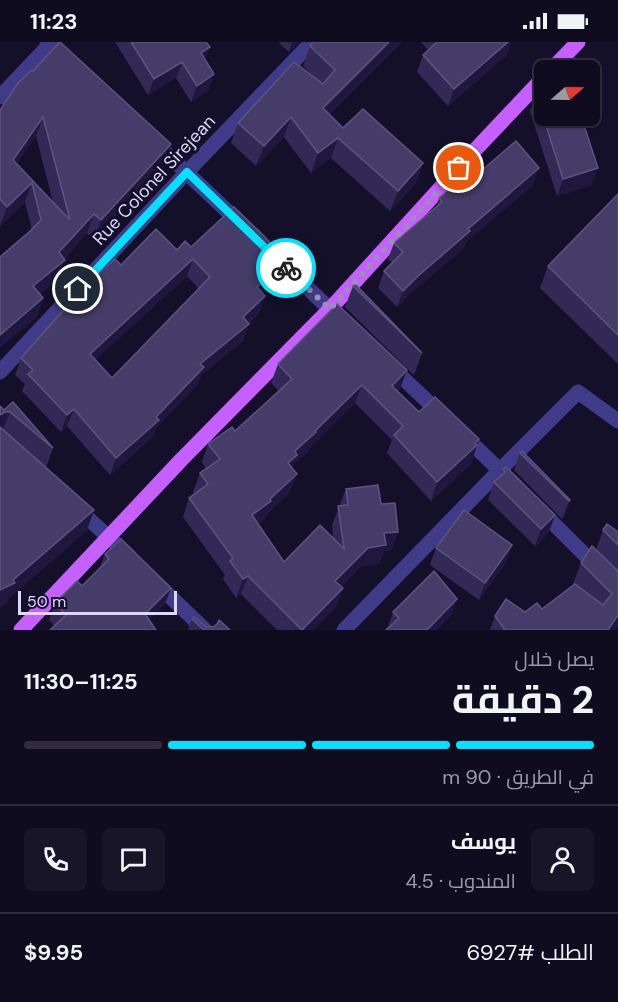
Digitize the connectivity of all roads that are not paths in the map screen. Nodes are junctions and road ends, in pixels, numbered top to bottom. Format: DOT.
graph roads {
  1 [pos="312,42"];
  2 [pos="578,42"];
  3 [pos="50,43"];
  4 [pos="561,60"];
  5 [pos="84,76"];
  6 [pos="534,88"];
  7 [pos="0,97"];
  8 [pos="144,132"];
  9 [pos="187,172"];
  10 [pos="330,309"];
  11 [pos="347,325"];
  12 [pos="381,357"];
  13 [pos="0,372"];
  14 [pos="618,421"];
  15 [pos="500,470"];
  16 [pos="68,500"];
  17 [pos="110,537"];
  18 [pos="618,588"];
  19 [pos="21,630"];
  20 [pos="205,630"];
  21 [pos="344,630"];
  1 -- 9 [label="street, Rue Colonel Sirejean"];
  2 -- 4 [label="main road"];
  3 -- 5 [label="street"];
  3 -- 7 [label="street"];
  6 -- 10 [label="main road"];
  8 -- 9 [label="street"];
  9 -- 10 [label="street"];
  9 -- 13 [label="street, Rue Colonel Sirejean"];
  10 -- 11 [label="street"];
  10 -- 17 [label="main road"];
  12 -- 15 [label="street"];
  14 -- 15 [label="street"];
  15 -- 18 [label="street"];
  15 -- 21 [label="street"];
  16 -- 17 [label="street"];
  17 -- 19 [label="main road"];
  17 -- 20 [label="street"];
}
